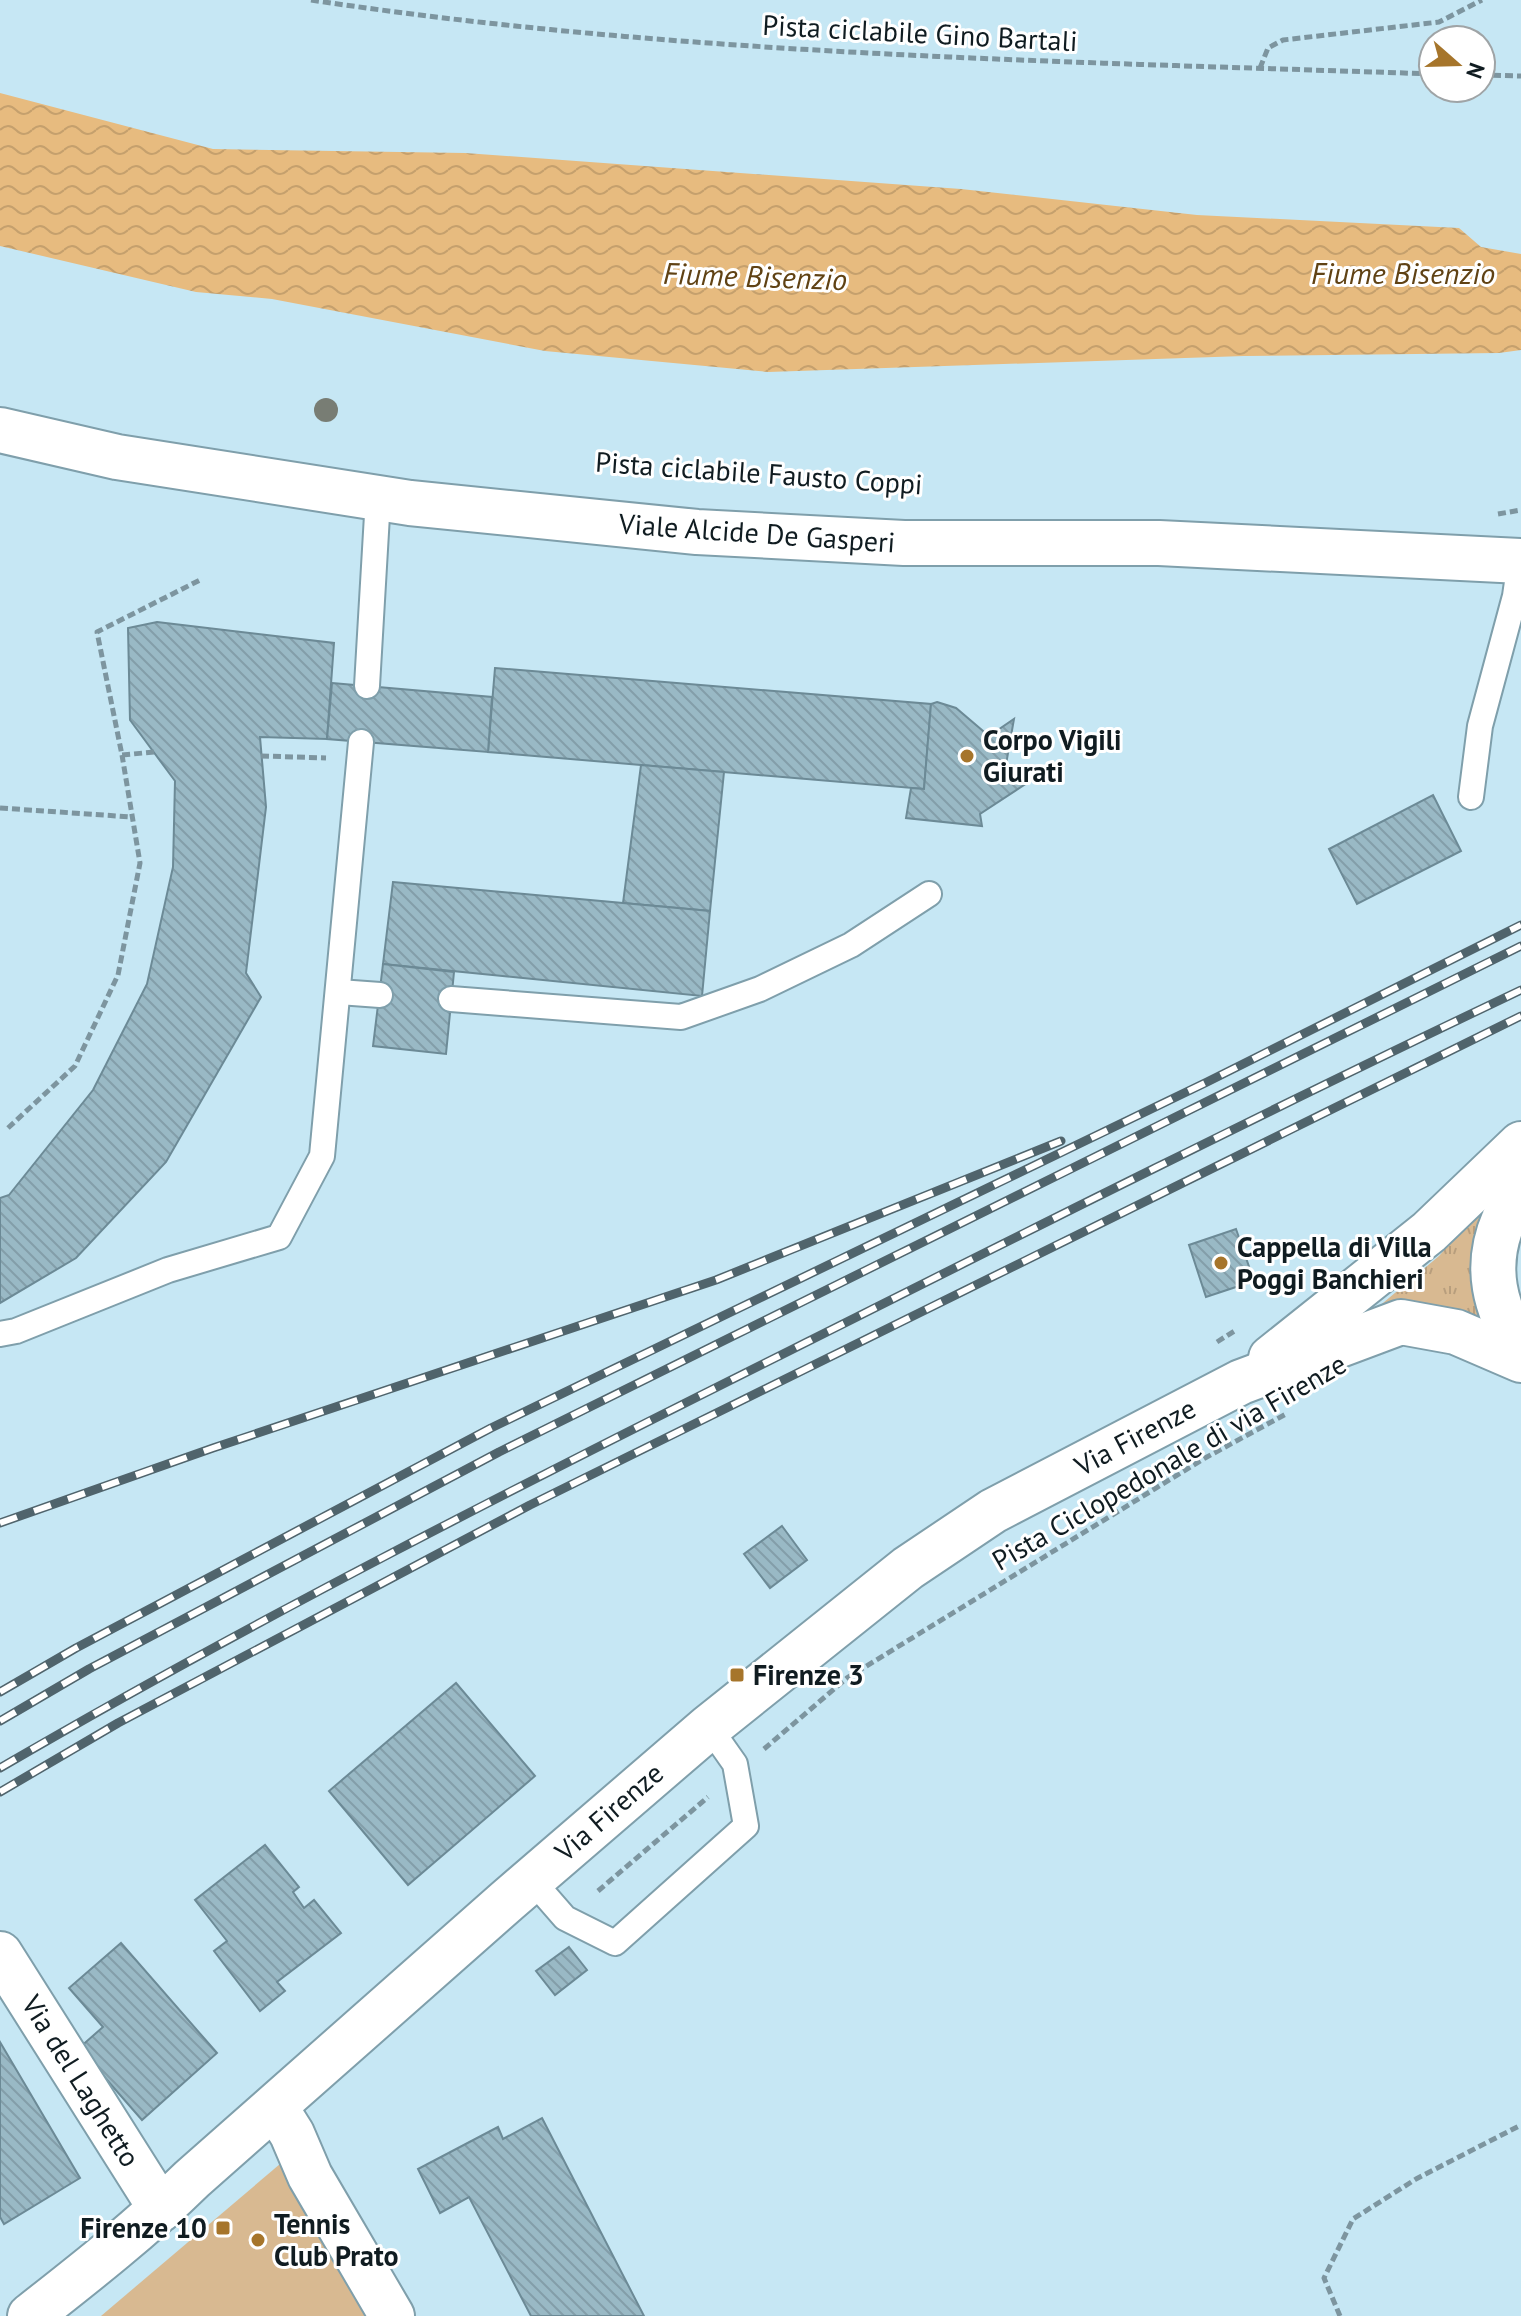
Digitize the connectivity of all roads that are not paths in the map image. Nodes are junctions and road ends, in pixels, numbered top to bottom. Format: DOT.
graph roads {
  1 [pos="0,430"];
  2 [pos="378,498"];
  3 [pos="1521,561"];
  4 [pos="367,686"];
  5 [pos="360,750"];
  6 [pos="1471,797"];
  7 [pos="929,894"];
  8 [pos="339,992"];
  9 [pos="380,995"];
  10 [pos="451,999"];
  11 [pos="1521,1144"];
  12 [pos="1521,1193"];
  13 [pos="0,1334"];
  14 [pos="1521,1351"];
  15 [pos="1521,1360"];
  16 [pos="1241,1382"];
  17 [pos="709,1727"];
  18 [pos="531,1879"];
  19 [pos="0,1954"];
  20 [pos="275,2107"];
  21 [pos="161,2209"];
  22 [pos="30,2316"];
  23 [pos="392,2316"];
  1 -- 2 [label="main road, Viale Alcide De Gasperi"];
  2 -- 3 [label="main road, Viale Alcide De Gasperi"];
  2 -- 4 [label="lane"];
  3 -- 6 [label="lane"];
  5 -- 8 [label="lane"];
  7 -- 10 [label="lane"];
  8 -- 9 [label="lane"];
  8 -- 13 [label="lane"];
  11 -- 16 [label="main road"];
  12 -- 14 [label="main road"];
  15 -- 16 [label="main road"];
  16 -- 17 [label="main road, Via Firenze"];
  17 -- 18 [label="main road, Via Firenze"];
  17 -- 18 [label="lane"];
  18 -- 20 [label="main road, Via Firenze"];
  19 -- 21 [label="main road, Via del Laghetto"];
  20 -- 21 [label="main road, Via Firenze"];
  20 -- 23 [label="main road"];
  21 -- 22 [label="main road, Via Firenze"];
}
